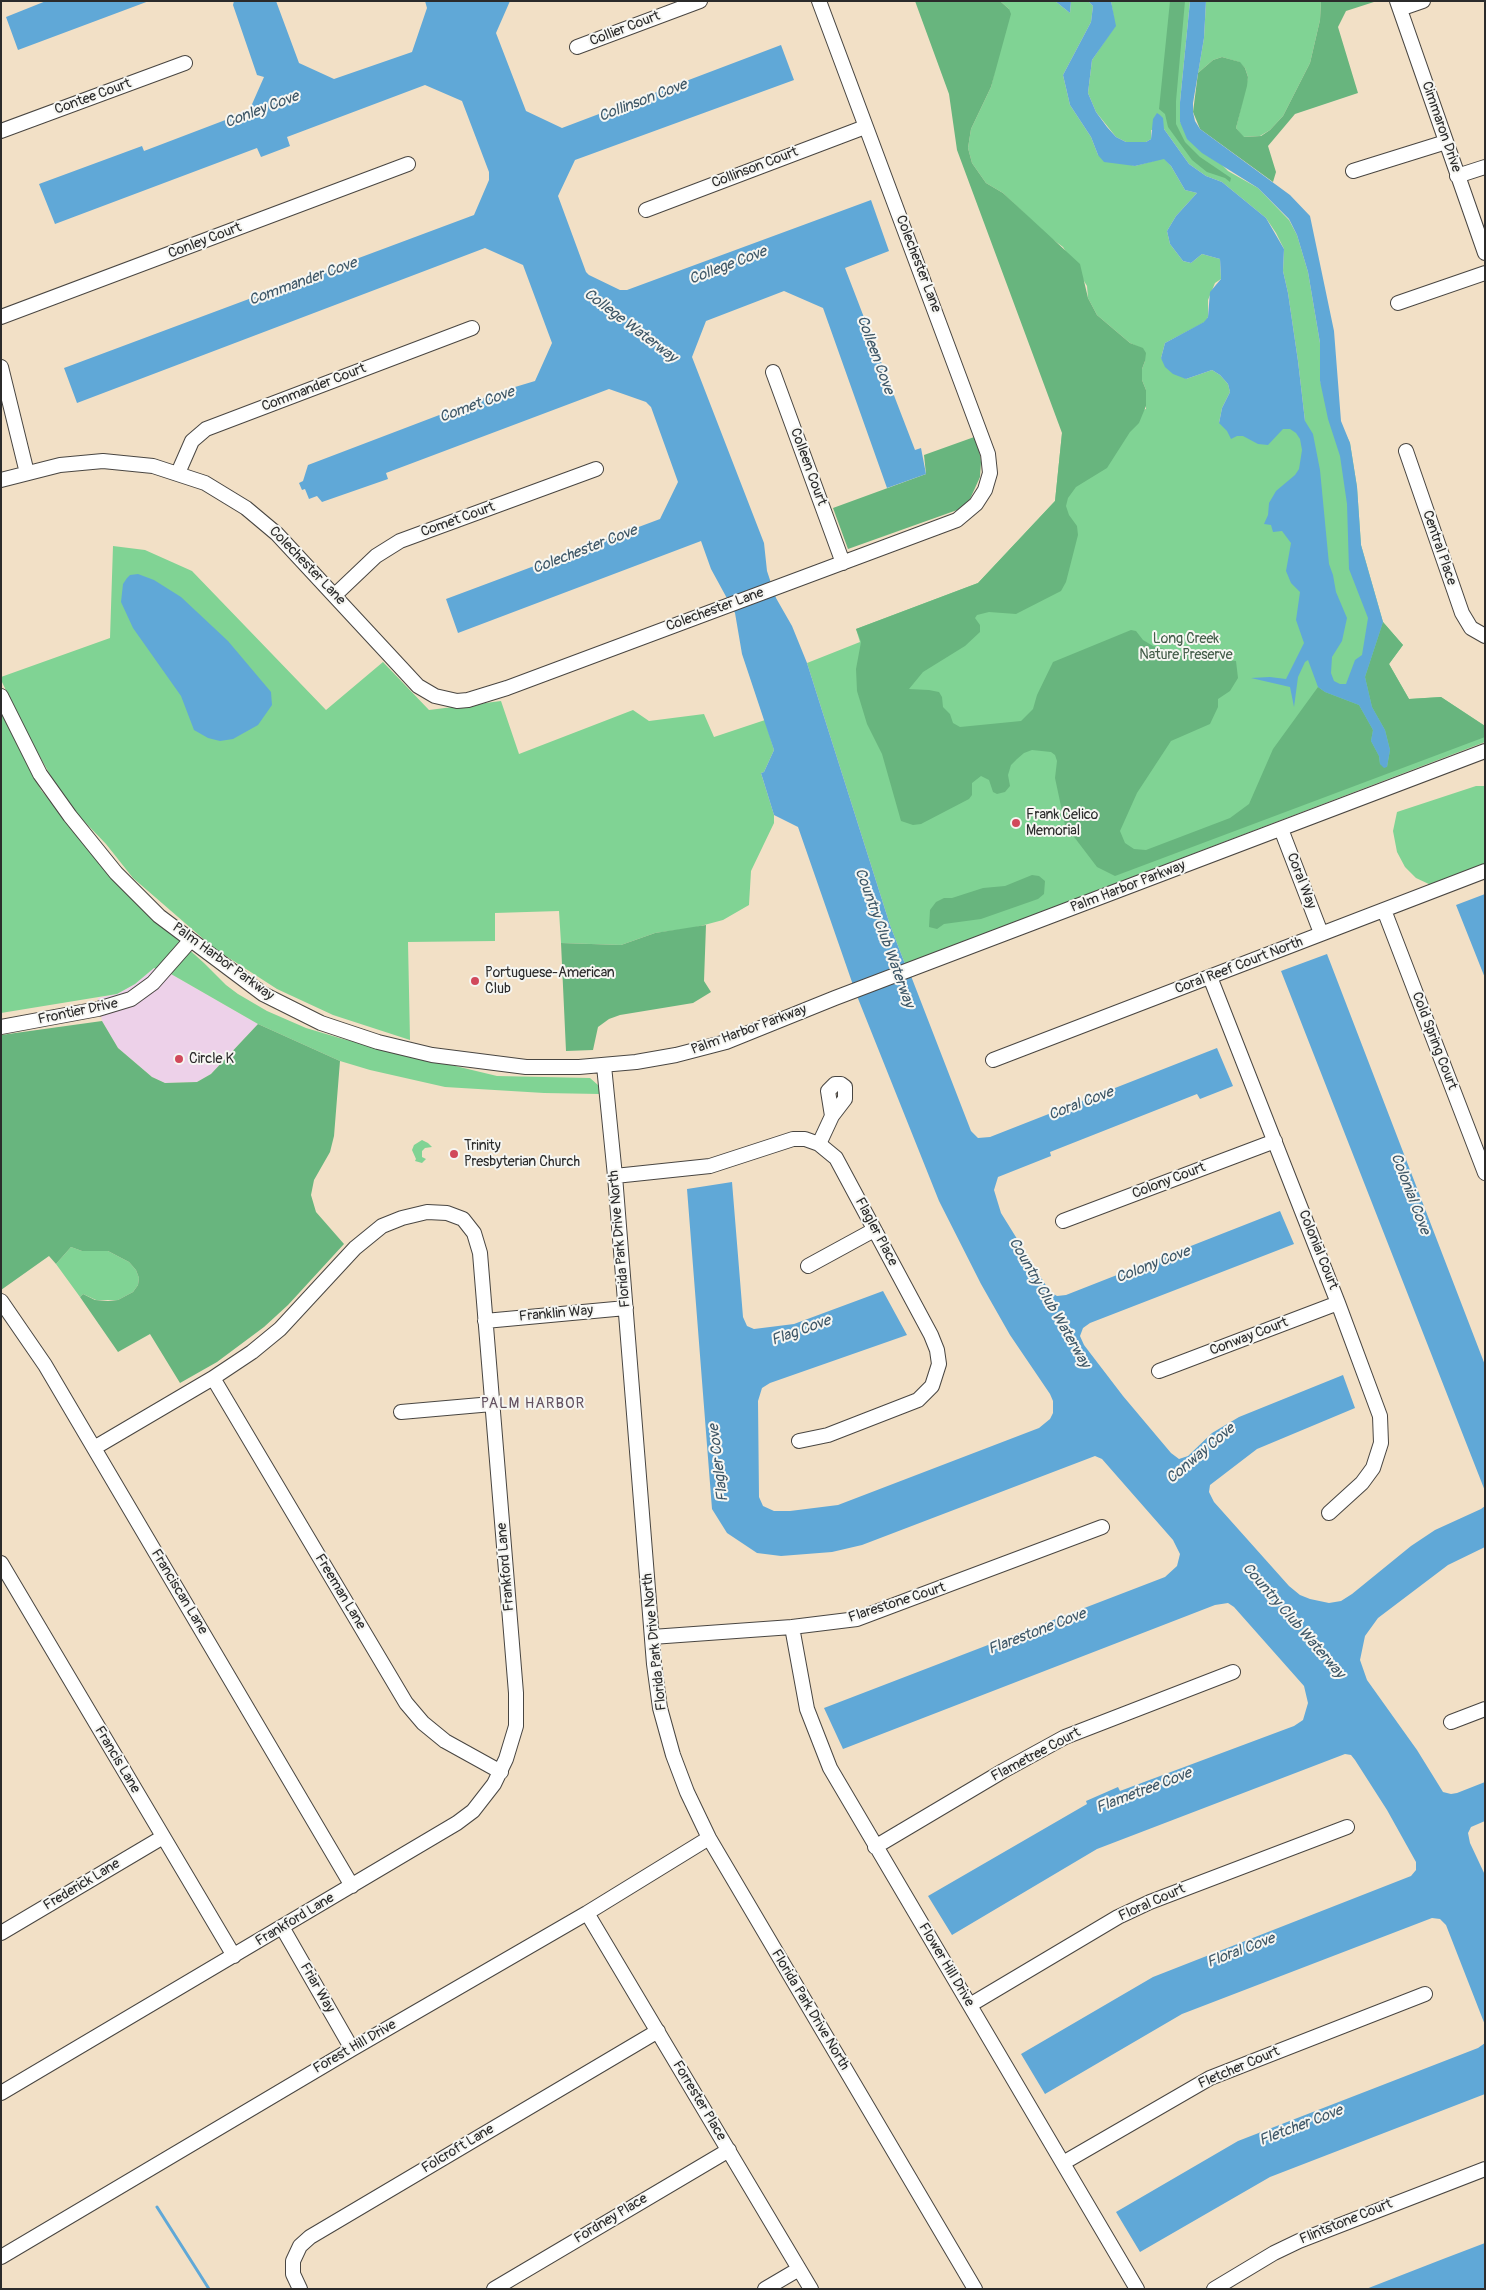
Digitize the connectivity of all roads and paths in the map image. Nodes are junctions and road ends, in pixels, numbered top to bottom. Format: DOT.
graph roads {
  1 [pos="700,1"];
  2 [pos="819,1"];
  3 [pos="1423,1"];
  4 [pos="1399,5"];
  5 [pos="577,47"];
  6 [pos="185,63"];
  7 [pos="865,127"];
  8 [pos="1,131"];
  9 [pos="1446,142"];
  10 [pos="408,164"];
  11 [pos="1485,167"];
  12 [pos="1353,171"];
  13 [pos="1457,176"];
  14 [pos="646,210"];
  15 [pos="1485,253"];
  16 [pos="1485,273"];
  17 [pos="1398,303"];
  18 [pos="1,317"];
  19 [pos="472,328"];
  20 [pos="1,367"];
  21 [pos="773,372"];
  22 [pos="1406,451"];
  23 [pos="596,469"];
  24 [pos="27,473"];
  25 [pos="178,473"];
  26 [pos="1,480"];
  27 [pos="843,563"];
  28 [pos="335,595"];
  29 [pos="1485,636"];
  30 [pos="1,696"];
  31 [pos="1485,750"];
  32 [pos="1281,828"];
  33 [pos="1485,870"];
  34 [pos="1384,910"];
  35 [pos="1321,933"];
  36 [pos="190,941"];
  37 [pos="1210,977"];
  38 [pos="1,1026"];
  39 [pos="992,1060"];
  40 [pos="604,1066"];
  41 [pos="832,1116"];
  42 [pos="1275,1141"];
  43 [pos="820,1144"];
  44 [pos="1485,1173"];
  45 [pos="615,1176"];
  46 [pos="1063,1221"];
  47 [pos="874,1230"];
  48 [pos="808,1266"];
  49 [pos="1,1301"];
  50 [pos="1338,1302"];
  51 [pos="626,1308"];
  52 [pos="485,1321"];
  53 [pos="1160,1371"];
  54 [pos="213,1378"];
  55 [pos="492,1404"];
  56 [pos="402,1412"];
  57 [pos="798,1441"];
  58 [pos="94,1448"];
  59 [pos="1329,1513"];
  60 [pos="1102,1528"];
  61 [pos="1,1563"];
  62 [pos="792,1627"];
  63 [pos="652,1637"];
  64 [pos="1233,1672"];
  65 [pos="1485,1709"];
  66 [pos="1451,1722"];
  67 [pos="501,1772"];
  68 [pos="1346,1827"];
  69 [pos="163,1837"];
  70 [pos="708,1838"];
  71 [pos="875,1847"];
  72 [pos="352,1886"];
  73 [pos="587,1913"];
  74 [pos="282,1928"];
  75 [pos="1,1933"];
  76 [pos="234,1956"];
  77 [pos="1425,1994"];
  78 [pos="970,2005"];
  79 [pos="658,2031"];
  80 [pos="352,2049"];
  81 [pos="1,2093"];
  82 [pos="729,2150"];
  83 [pos="1063,2163"];
  84 [pos="1485,2169"];
  85 [pos="1,2257"];
  86 [pos="799,2269"];
  87 [pos="300,2289"];
  88 [pos="494,2289"];
  89 [pos="765,2289"];
  90 [pos="811,2289"];
  91 [pos="975,2289"];
  92 [pos="1137,2289"];
  93 [pos="1214,2289"];
  1 -- 5 [label="street, Collier Court"];
  2 -- 7 [label="street, Colechester Lane"];
  3 -- 4 [label="street"];
  4 -- 9 [label="street, Cimmaron Drive"];
  6 -- 8 [label="street, Contee Court"];
  7 -- 14 [label="street, Collinson Court"];
  7 -- 27 [label="street, Colechester Lane"];
  9 -- 12 [label="street"];
  9 -- 13 [label="street, Cimmaron Drive"];
  10 -- 18 [label="street, Conley Court"];
  11 -- 13 [label="street"];
  13 -- 15 [label="street, Cimmaron Drive"];
  16 -- 17 [label="street"];
  19 -- 25 [label="street, Commander Court"];
  20 -- 24 [label="street"];
  21 -- 27 [label="street, Colleen Court"];
  22 -- 29 [label="street, Central Place"];
  23 -- 28 [label="street, Comet Court"];
  24 -- 25 [label="street, Colechester Lane"];
  24 -- 26 [label="street, Colechester Lane"];
  25 -- 28 [label="street, Colechester Lane"];
  27 -- 28 [label="street, Colechester Lane"];
  30 -- 36 [label="street, Palm Harbor Parkway"];
  31 -- 32 [label="street, Palm Harbor Parkway"];
  32 -- 35 [label="street, Coral Way"];
  32 -- 40 [label="street, Palm Harbor Parkway"];
  33 -- 34 [label="street, Coral Reef Court North"];
  34 -- 35 [label="street, Coral Reef Court North"];
  34 -- 44 [label="street, Cold Spring Court"];
  35 -- 37 [label="street, Coral Reef Court North"];
  36 -- 38 [label="street, Frontier Drive"];
  36 -- 40 [label="street, Palm Harbor Parkway"];
  37 -- 39 [label="street, Coral Reef Court North"];
  37 -- 42 [label="street, Colonial Court"];
  40 -- 45 [label="street, Florida Park Drive North"];
  41 -- 43 [label="street"];
  42 -- 46 [label="street, Colony Court"];
  42 -- 50 [label="street, Colonial Court"];
  43 -- 45 [label="street"];
  43 -- 47 [label="street, Flagler Place"];
  45 -- 51 [label="street, Florida Park Drive North"];
  47 -- 48 [label="street"];
  47 -- 57 [label="street, Flagler Place"];
  49 -- 58 [label="street, Franciscan Lane"];
  50 -- 53 [label="street, Conway Court"];
  50 -- 59 [label="street, Colonial Court"];
  51 -- 52 [label="street, Franklin Way"];
  51 -- 63 [label="street, Florida Park Drive North"];
  52 -- 54 [label="street, Frankford Lane"];
  52 -- 55 [label="street, Frankford Lane"];
  54 -- 58 [label="street, Frankford Lane"];
  54 -- 67 [label="street, Freeman Lane"];
  55 -- 56 [label="street"];
  55 -- 67 [label="street, Frankford Lane"];
  58 -- 72 [label="street, Franciscan Lane"];
  60 -- 62 [label="street, Flarestone Court"];
  61 -- 69 [label="street, Francis Lane"];
  62 -- 63 [label="street, Flarestone Court"];
  62 -- 71 [label="street, Flower Hill Drive"];
  63 -- 70 [label="street, Florida Park Drive North"];
  64 -- 71 [label="street, Flametree Court"];
  65 -- 66 [label="street"];
  67 -- 72 [label="street, Frankford Lane"];
  68 -- 78 [label="street, Floral Court"];
  69 -- 75 [label="street, Frederick Lane"];
  69 -- 76 [label="street, Francis Lane"];
  70 -- 73 [label="street, Forest Hill Drive"];
  70 -- 91 [label="street, Florida Park Drive North"];
  71 -- 78 [label="street, Flower Hill Drive"];
  72 -- 74 [label="street, Frankford Lane"];
  73 -- 79 [label="street, Forrester Place"];
  73 -- 80 [label="street, Forest Hill Drive"];
  74 -- 76 [label="street, Frankford Lane"];
  74 -- 80 [label="street, Friar Way"];
  76 -- 81 [label="street, Frankford Lane"];
  77 -- 83 [label="street, Fletcher Court"];
  78 -- 83 [label="street, Flower Hill Drive"];
  79 -- 82 [label="street, Forrester Place"];
  79 -- 87 [label="street, Folcroft Lane"];
  80 -- 85 [label="street, Forest Hill Drive"];
  82 -- 86 [label="street, Forrester Place"];
  82 -- 88 [label="street, Fordney Place"];
  83 -- 92 [label="street, Flower Hill Drive"];
  84 -- 93 [label="street, Flintstone Court"];
  86 -- 89 [label="street"];
  86 -- 90 [label="street, Forrester Place"];
}
